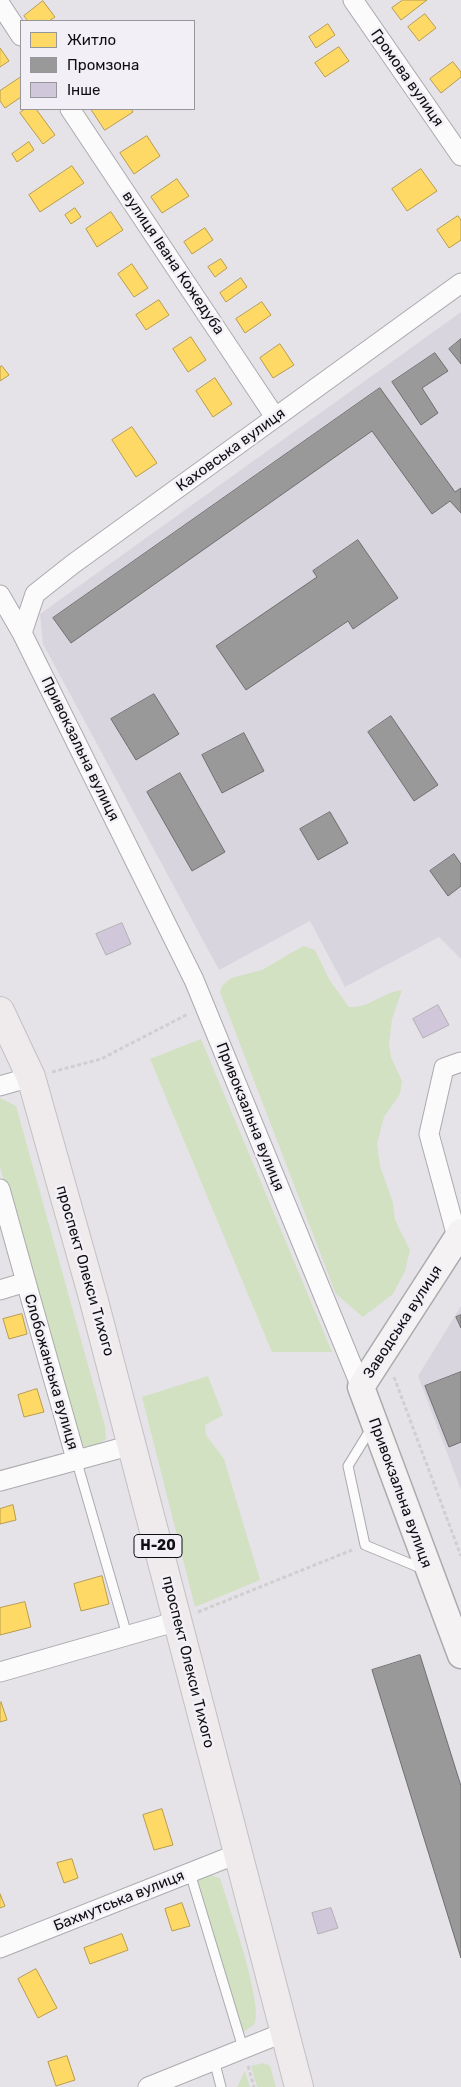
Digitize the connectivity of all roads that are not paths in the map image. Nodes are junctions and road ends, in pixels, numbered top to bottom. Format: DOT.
graph roads {
  1 [pos="353,0"];
  2 [pos="0,4"];
  3 [pos="20,34"];
  4 [pos="71,110"];
  5 [pos="461,156"];
  6 [pos="461,283"];
  7 [pos="275,417"];
  8 [pos="0,595"];
  9 [pos="22,633"];
  10 [pos="0,1011"];
  11 [pos="461,1062"];
  12 [pos="31,1077"];
  13 [pos="0,1086"];
  14 [pos="0,1189"];
  15 [pos="459,1235"];
  16 [pos="26,1282"];
  17 [pos="0,1290"];
  18 [pos="361,1387"];
  19 [pos="374,1423"];
  20 [pos="132,1445"];
  21 [pos="76,1459"];
  22 [pos="0,1481"];
  23 [pos="430,1571"];
  24 [pos="178,1621"];
  25 [pos="127,1635"];
  26 [pos="461,1655"];
  27 [pos="0,1672"];
  28 [pos="237,1854"];
  29 [pos="190,1873"];
  30 [pos="0,1948"];
  31 [pos="285,2032"];
  32 [pos="243,2048"];
  33 [pos="214,2060"];
  34 [pos="148,2087"];
  35 [pos="221,2087"];
  36 [pos="299,2087"];
  1 -- 5 [label="street, Громова вулиця"];
  2 -- 3 [label="street"];
  4 -- 7 [label="street, вулиця Івана Кожедуба"];
  6 -- 7 [label="street, Каховська вулиця"];
  7 -- 9 [label="street, Каховська вулиця"];
  8 -- 9 [label="street, Привокзальна вулиця"];
  9 -- 18 [label="street, Привокзальна вулиця"];
  10 -- 12 [label="main road, проспект Олекси Тихого / Н-20"];
  11 -- 15 [label="street"];
  12 -- 13 [label="street"];
  12 -- 20 [label="main road, проспект Олекси Тихого / Н-20"];
  14 -- 16 [label="street"];
  15 -- 18 [label="street, Заводська вулиця"];
  16 -- 17 [label="street, Слобожанська вулиця"];
  16 -- 21 [label="street, Слобожанська вулиця"];
  18 -- 19 [label="street, Привокзальна вулиця"];
  19 -- 23 [label="street, Привокзальна вулиця"];
  19 -- 23 [label="lane"];
  20 -- 21 [label="street"];
  20 -- 24 [label="main road, проспект Олекси Тихого / Н-20"];
  21 -- 22 [label="street"];
  21 -- 25 [label="lane"];
  23 -- 26 [label="street, Привокзальна вулиця"];
  24 -- 25 [label="street"];
  24 -- 28 [label="main road, проспект Олекси Тихого / Н-20"];
  25 -- 27 [label="street"];
  28 -- 29 [label="street, Бахмутська вулиця"];
  28 -- 31 [label="main road, проспект Олекси Тихого / Н-20"];
  29 -- 30 [label="street, Бахмутська вулиця"];
  29 -- 32 [label="lane"];
  31 -- 32 [label="street"];
  31 -- 36 [label="main road, проспект Олекси Тихого / Н-20"];
  32 -- 33 [label="street"];
  33 -- 34 [label="street"];
  33 -- 35 [label="lane"];
}
